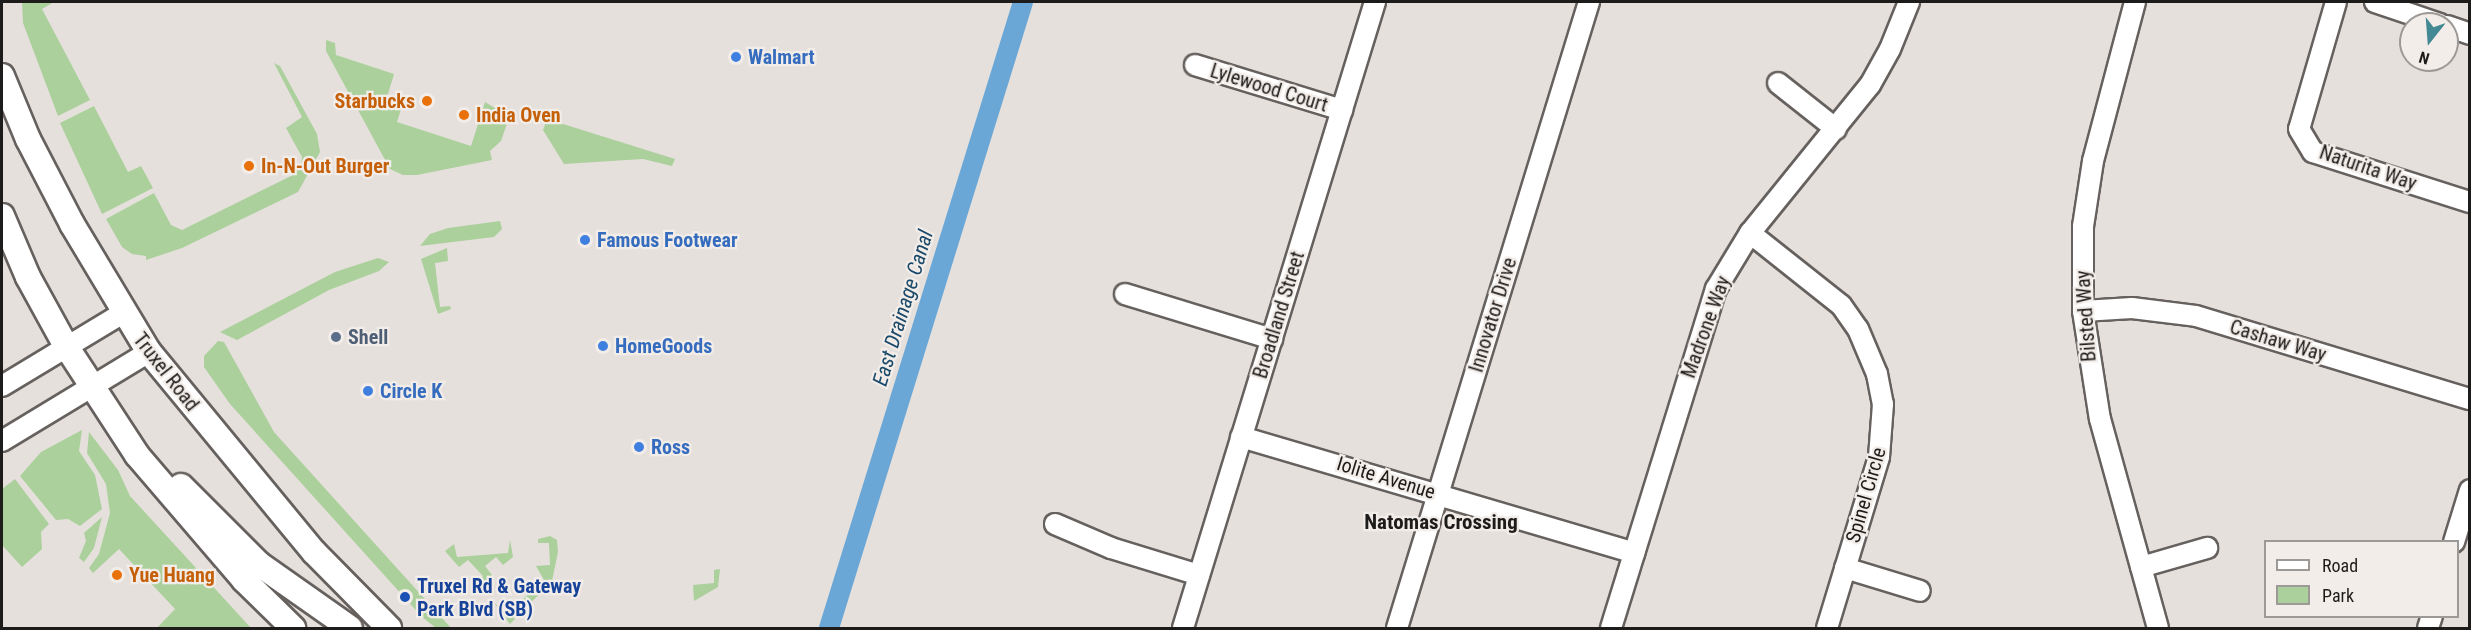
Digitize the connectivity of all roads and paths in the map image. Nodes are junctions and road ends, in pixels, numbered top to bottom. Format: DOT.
graph roads {
  1 [pos="1375,2"];
  2 [pos="1589,2"];
  3 [pos="1909,2"];
  4 [pos="2135,2"];
  5 [pos="2336,2"];
  6 [pos="2376,2"];
  7 [pos="2405,12"];
  8 [pos="1195,65"];
  9 [pos="2,76"];
  10 [pos="1779,83"];
  11 [pos="1342,110"];
  12 [pos="1836,129"];
  13 [pos="2469,202"];
  14 [pos="2,216"];
  15 [pos="1750,233"];
  16 [pos="1125,294"];
  17 [pos="2083,311"];
  18 [pos="123,314"];
  19 [pos="1272,339"];
  20 [pos="66,346"];
  21 [pos="149,352"];
  22 [pos="2,386"];
  23 [pos="91,387"];
  24 [pos="2469,399"];
  25 [pos="122,430"];
  26 [pos="1241,437"];
  27 [pos="2,441"];
  28 [pos="2469,490"];
  29 [pos="1439,494"];
  30 [pos="1055,524"];
  31 [pos="2455,540"];
  32 [pos="2207,548"];
  33 [pos="1634,553"];
  34 [pos="2141,567"];
  35 [pos="1845,568"];
  36 [pos="1199,575"];
  37 [pos="1920,591"];
  38 [pos="293,628"];
  39 [pos="350,628"];
  40 [pos="388,628"];
  41 [pos="1183,628"];
  42 [pos="1398,628"];
  43 [pos="1611,628"];
  44 [pos="1827,628"];
  45 [pos="2158,628"];
  1 -- 11 [label="street, Broadland Street"];
  2 -- 29 [label="street, Innovator Drive"];
  3 -- 12 [label="street, Madrone Way"];
  4 -- 17 [label="street, Bilsted Way"];
  5 -- 13 [label="street, Naturita Way"];
  6 -- 7 [label="street"];
  8 -- 11 [label="street, Lylewood Court"];
  9 -- 18 [label="main road, Truxel Road"];
  10 -- 12 [label="street"];
  11 -- 19 [label="street, Broadland Street"];
  12 -- 15 [label="street, Madrone Way"];
  14 -- 20 [label="main road"];
  15 -- 33 [label="street, Madrone Way"];
  15 -- 35 [label="street, Spinel Circle"];
  16 -- 19 [label="street"];
  17 -- 24 [label="street, Cashaw Way"];
  17 -- 34 [label="street, Bilsted Way"];
  18 -- 20 [label="street"];
  18 -- 21 [label="main road, Truxel Road"];
  19 -- 26 [label="street, Broadland Street"];
  20 -- 22 [label="street"];
  20 -- 23 [label="main road"];
  21 -- 23 [label="street"];
  21 -- 40 [label="main road, Truxel Road"];
  23 -- 25 [label="main road"];
  23 -- 27 [label="street"];
  25 -- 38 [label="main road"];
  25 -- 39 [label="main road"];
  26 -- 29 [label="street, Iolite Avenue"];
  26 -- 36 [label="street, Broadland Street"];
  28 -- 31 [label="street"];
  29 -- 33 [label="street, Iolite Avenue"];
  29 -- 42 [label="street, Innovator Drive"];
  30 -- 36 [label="street"];
  32 -- 34 [label="street"];
  33 -- 43 [label="street, Madrone Way"];
  34 -- 45 [label="street, Bilsted Way"];
  35 -- 37 [label="street"];
  35 -- 44 [label="street, Spinel Circle"];
  36 -- 41 [label="street, Broadland Street"];
}
